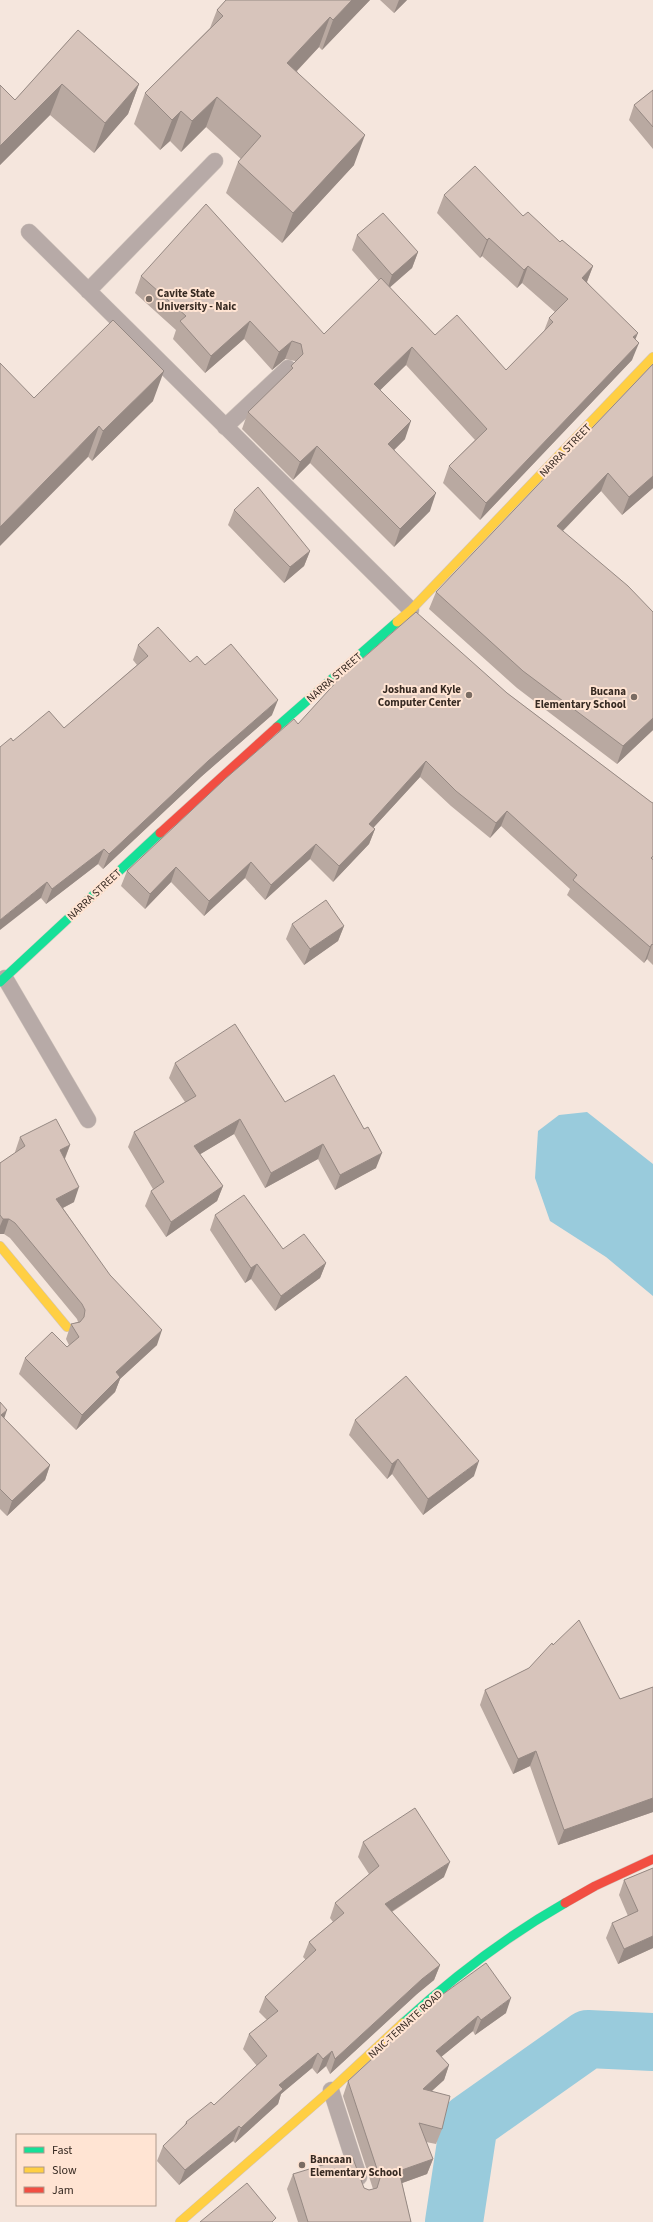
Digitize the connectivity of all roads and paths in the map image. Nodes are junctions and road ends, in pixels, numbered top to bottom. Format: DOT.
graph roads {
  1 [pos="215,161"];
  2 [pos="28,232"];
  3 [pos="88,291"];
  4 [pos="653,357"];
  5 [pos="288,368"];
  6 [pos="225,427"];
  7 [pos="414,613"];
  8 [pos="3,980"];
  9 [pos="88,1120"];
  10 [pos="0,1246"];
  11 [pos="67,1327"];
  12 [pos="653,1858"];
  13 [pos="331,2090"];
  14 [pos="363,2188"];
  15 [pos="180,2222"];
  1 -- 3 [label="lane"];
  2 -- 3 [label="lane"];
  3 -- 6 [label="lane"];
  4 -- 7 [label="street, NARRA STREET"];
  5 -- 6 [label="lane"];
  6 -- 7 [label="lane"];
  7 -- 8 [label="street, NARRA STREET"];
  8 -- 9 [label="lane"];
  10 -- 11 [label="street"];
  12 -- 13 [label="street, NAIC-TERNATE ROAD"];
  13 -- 14 [label="lane"];
  13 -- 15 [label="street, NAIC-TERNATE ROAD"];
}
